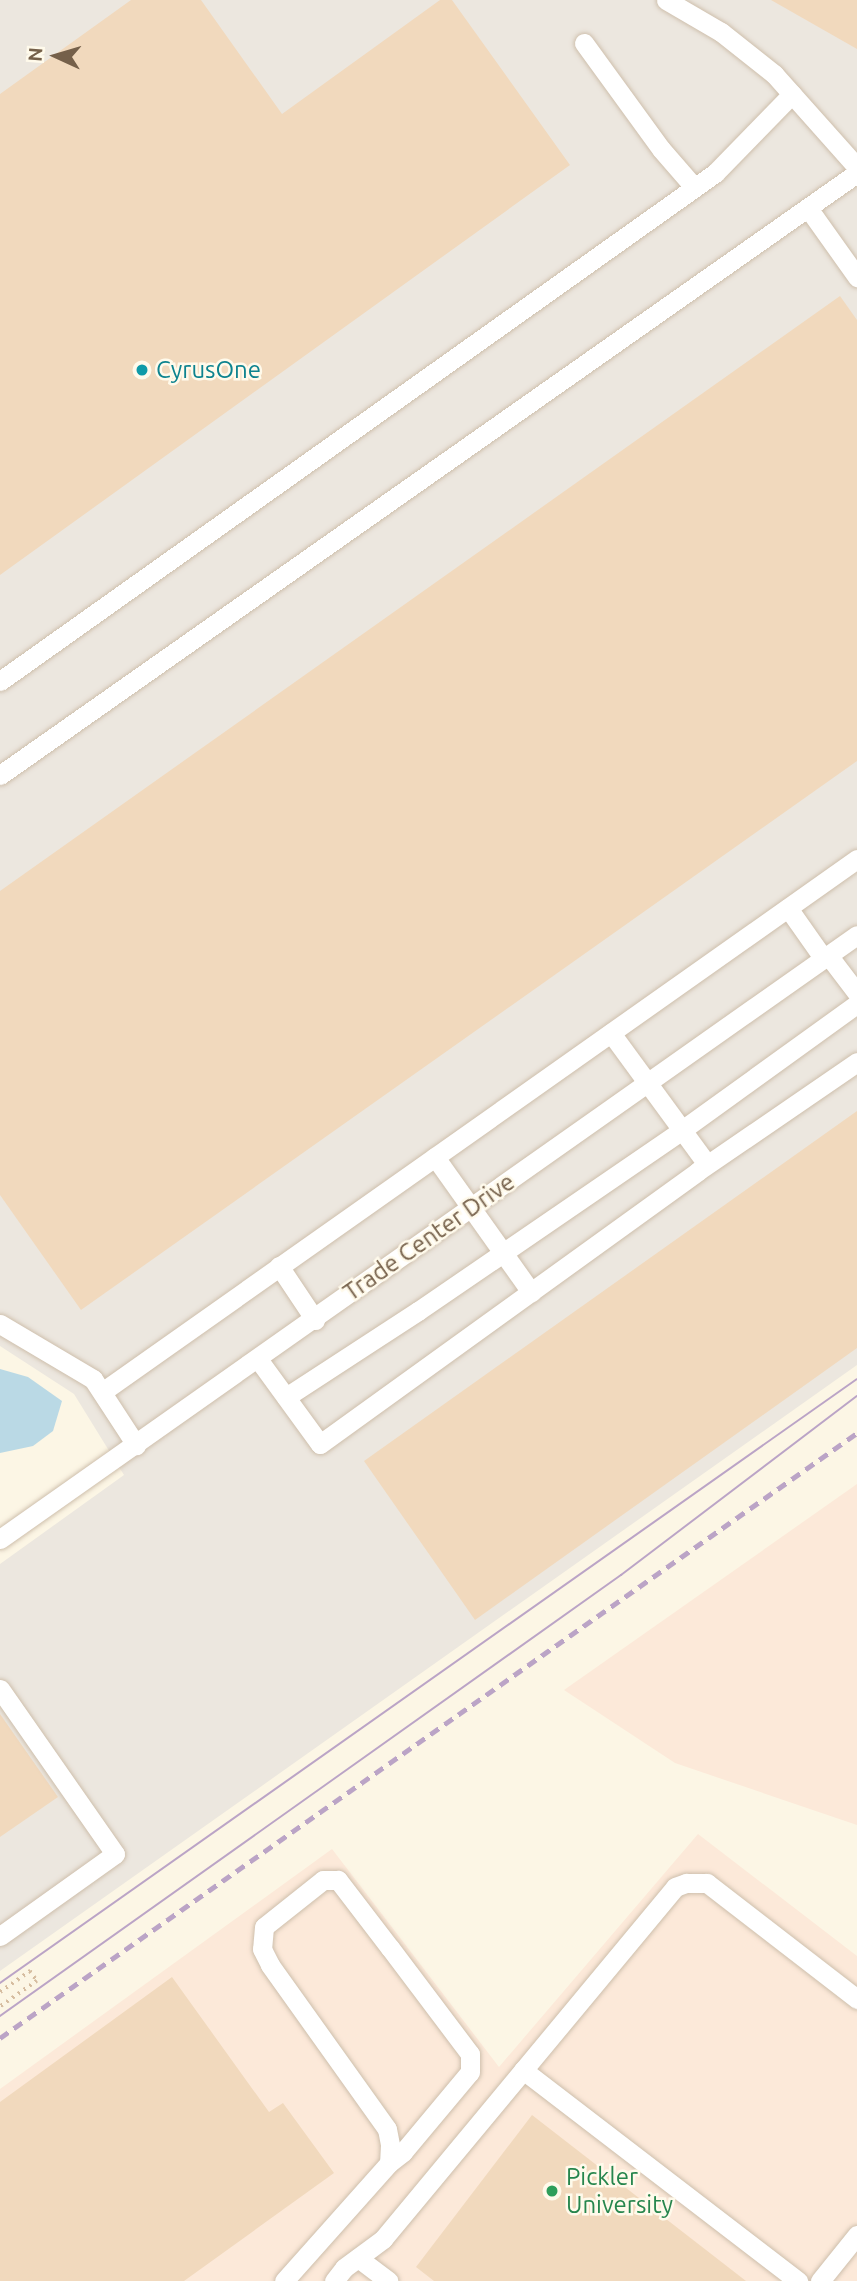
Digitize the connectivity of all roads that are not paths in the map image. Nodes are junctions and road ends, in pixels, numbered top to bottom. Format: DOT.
graph roads {
  1 [pos="666,0"];
  2 [pos="584,43"];
  3 [pos="792,94"];
  4 [pos="857,167"];
  5 [pos="857,173"];
  6 [pos="694,187"];
  7 [pos="808,208"];
  8 [pos="857,277"];
  9 [pos="0,681"];
  10 [pos="0,775"];
  11 [pos="857,859"];
  12 [pos="788,908"];
  13 [pos="857,935"];
  14 [pos="826,957"];
  15 [pos="857,993"];
  16 [pos="857,1004"];
  17 [pos="611,1033"];
  18 [pos="857,1062"];
  19 [pos="645,1083"];
  20 [pos="682,1130"];
  21 [pos="435,1157"];
  22 [pos="707,1164"];
  23 [pos="472,1208"];
  24 [pos="504,1252"];
  25 [pos="279,1266"];
  26 [pos="531,1292"];
  27 [pos="315,1320"];
  28 [pos="0,1324"];
  29 [pos="258,1359"];
  30 [pos="102,1392"];
  31 [pos="286,1397"];
  32 [pos="136,1445"];
  33 [pos="0,1539"];
  34 [pos="0,1689"];
  35 [pos="0,1936"];
  36 [pos="857,1999"];
  37 [pos="523,2070"];
  38 [pos="389,2163"];
  39 [pos="857,2235"];
  40 [pos="358,2258"];
  41 [pos="284,2281"];
  42 [pos="334,2281"];
  43 [pos="388,2281"];
  44 [pos="799,2281"];
  45 [pos="820,2281"];
  1 -- 3 [label="street"];
  2 -- 6 [label="street"];
  3 -- 4 [label="street"];
  3 -- 6 [label="street"];
  5 -- 7 [label="street"];
  6 -- 9 [label="street"];
  7 -- 8 [label="street"];
  7 -- 10 [label="street"];
  11 -- 12 [label="street"];
  12 -- 14 [label="street"];
  12 -- 17 [label="street"];
  13 -- 14 [label="street, Trade Center Drive"];
  14 -- 15 [label="street"];
  14 -- 19 [label="street, Trade Center Drive"];
  16 -- 20 [label="street"];
  17 -- 19 [label="street"];
  17 -- 21 [label="street"];
  18 -- 22 [label="street"];
  19 -- 20 [label="street"];
  19 -- 23 [label="street, Trade Center Drive"];
  20 -- 22 [label="street"];
  20 -- 24 [label="street"];
  21 -- 23 [label="street"];
  21 -- 25 [label="street"];
  22 -- 26 [label="street"];
  23 -- 24 [label="street"];
  23 -- 27 [label="street, Trade Center Drive"];
  24 -- 26 [label="street"];
  24 -- 31 [label="street"];
  25 -- 27 [label="street"];
  25 -- 30 [label="street"];
  26 -- 31 [label="street"];
  27 -- 29 [label="street, Trade Center Drive"];
  28 -- 30 [label="street"];
  29 -- 31 [label="street"];
  29 -- 32 [label="street, Trade Center Drive"];
  30 -- 32 [label="street"];
  32 -- 33 [label="street, Trade Center Drive"];
  34 -- 35 [label="street"];
  36 -- 37 [label="street"];
  37 -- 40 [label="street"];
  37 -- 44 [label="street"];
  38 -- 38 [label="street"];
  38 -- 41 [label="street"];
  39 -- 45 [label="street"];
  40 -- 42 [label="street"];
  40 -- 43 [label="street"];
}
